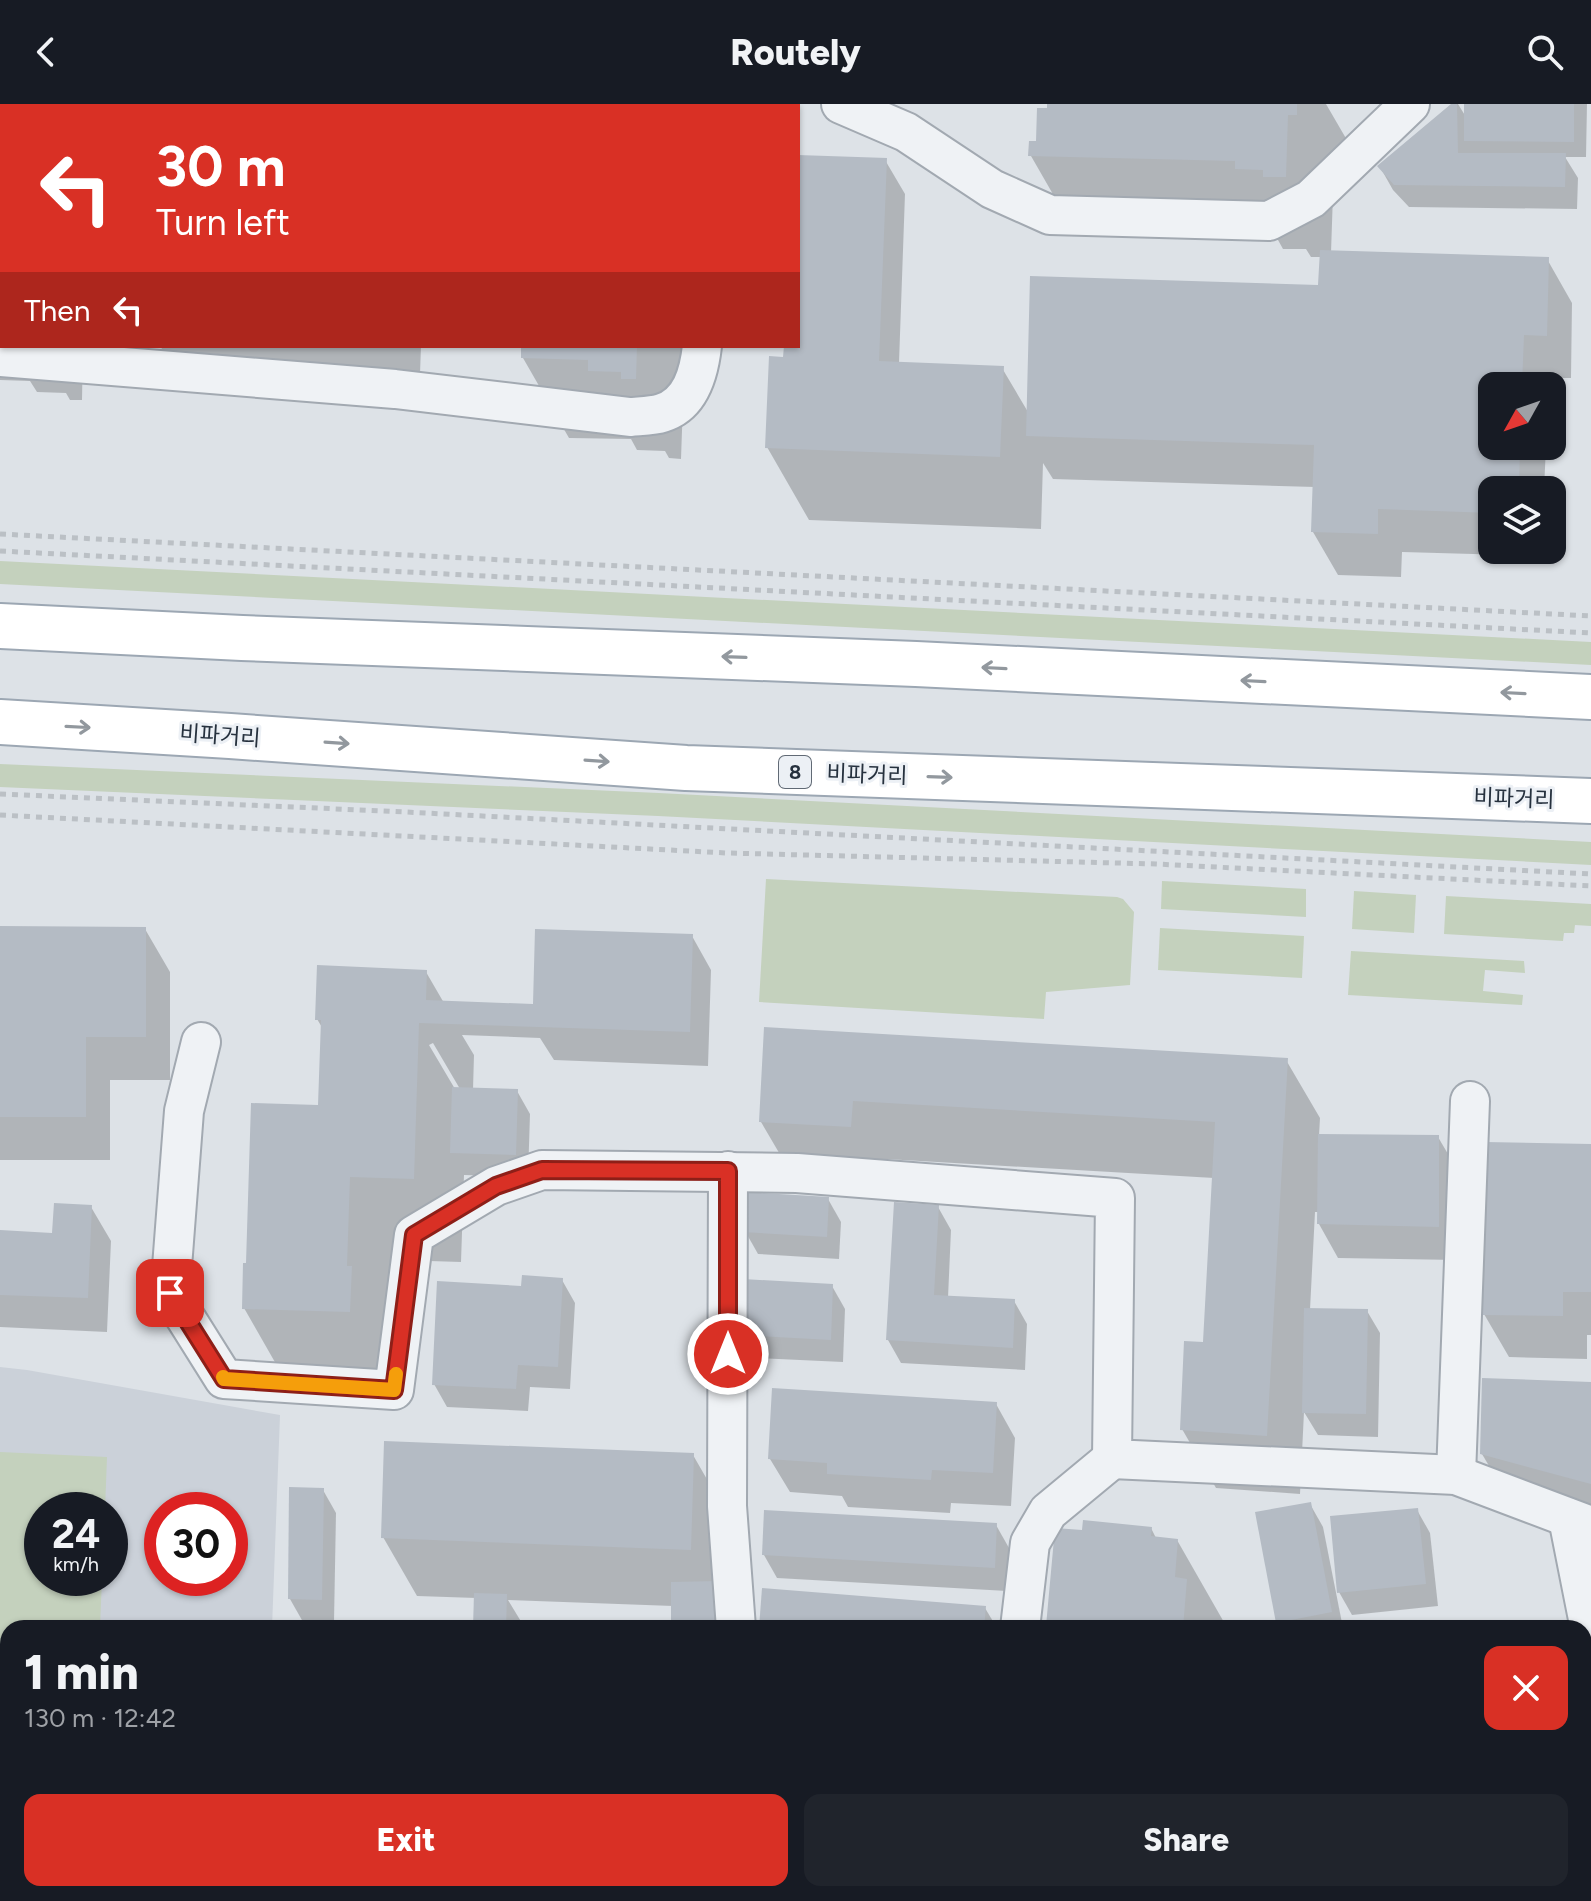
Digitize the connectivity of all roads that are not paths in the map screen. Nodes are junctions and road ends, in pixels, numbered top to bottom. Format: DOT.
graph roads {
  1 [pos="841,104"];
  2 [pos="1410,104"];
  3 [pos="702,348"];
  4 [pos="0,357"];
  5 [pos="0,626"];
  6 [pos="1591,697"];
  7 [pos="0,722"];
  8 [pos="1591,801"];
  9 [pos="201,1042"];
  10 [pos="1470,1101"];
  11 [pos="728,1171"];
  12 [pos="1112,1459"];
  13 [pos="1456,1475"];
  14 [pos="1579,1522"];
  15 [pos="735,1620"];
  16 [pos="1021,1620"];
  17 [pos="1587,1620"];
  1 -- 2 [label="street"];
  3 -- 4 [label="street"];
  6 -- 5 [label="main road, one-way"];
  7 -- 8 [label="main road, 비파거리 / 8, one-way"];
  9 -- 11 [label="street"];
  10 -- 13 [label="street"];
  11 -- 12 [label="street"];
  11 -- 15 [label="street"];
  12 -- 13 [label="street"];
  12 -- 16 [label="street"];
  13 -- 14 [label="street"];
  14 -- 17 [label="street"];
}
